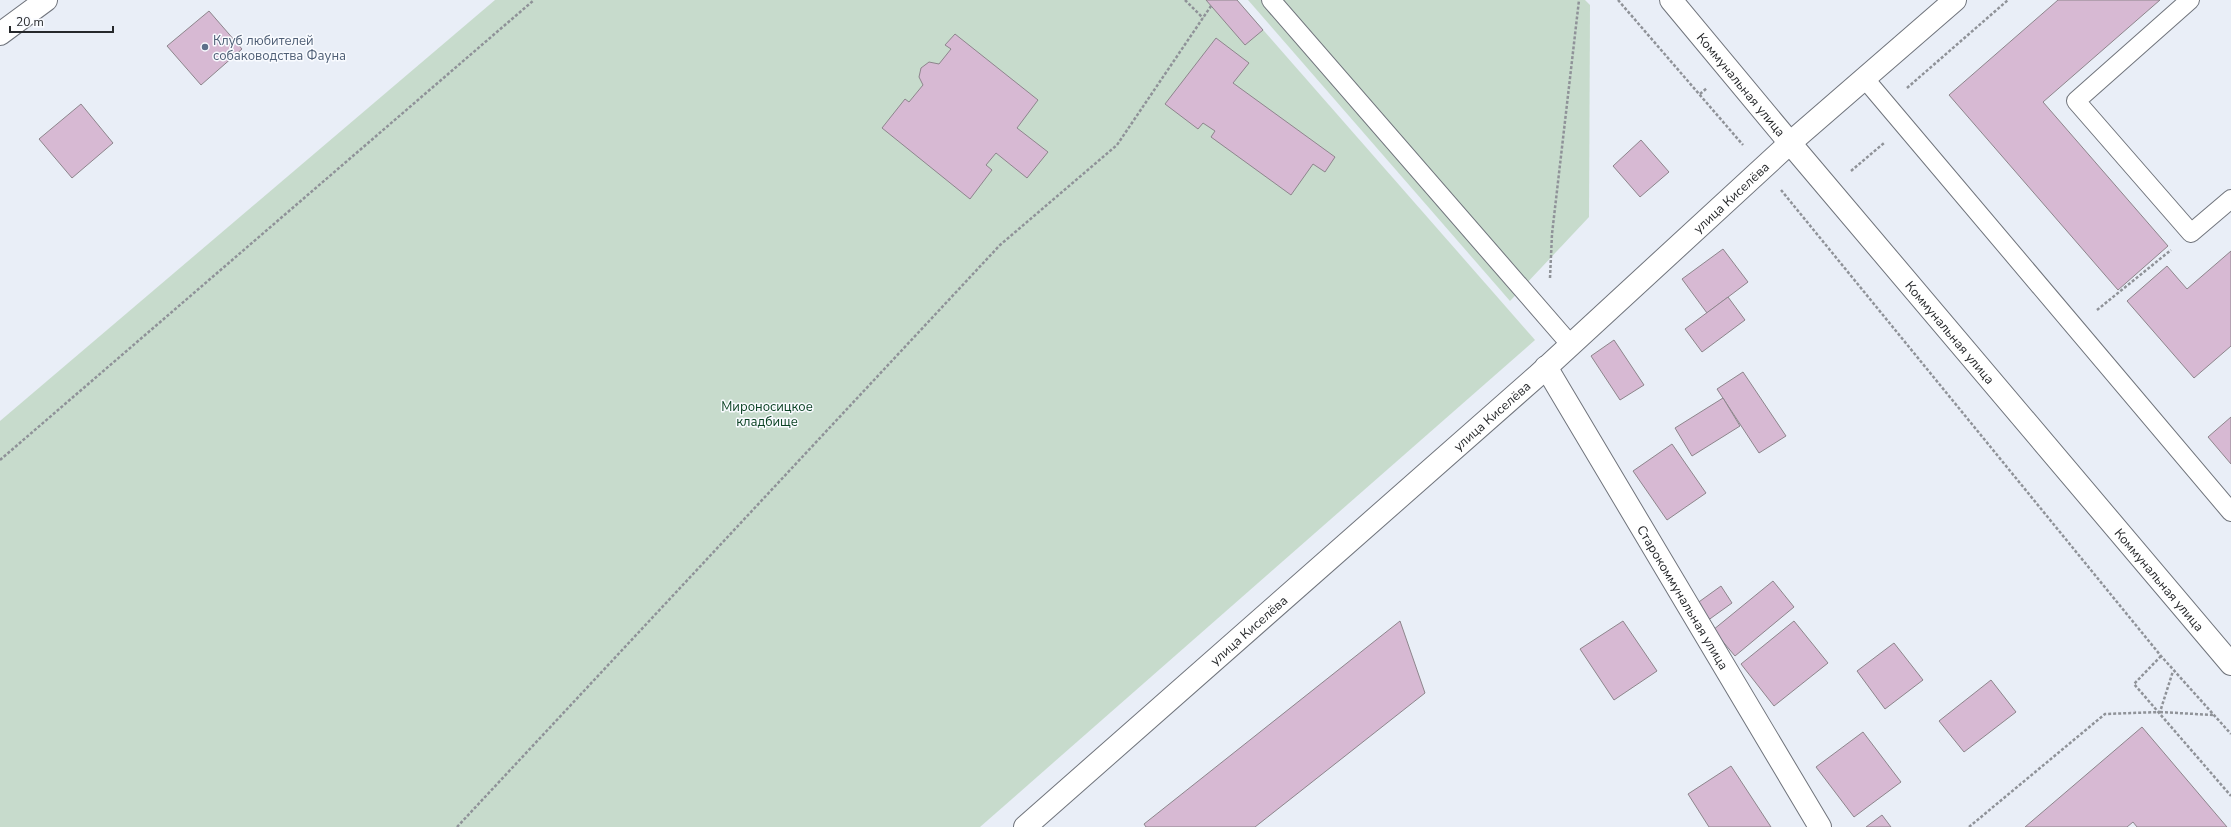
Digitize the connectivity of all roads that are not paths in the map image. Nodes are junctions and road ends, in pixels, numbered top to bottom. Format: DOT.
graph roads {
  1 [pos="46,0"];
  2 [pos="1270,0"];
  3 [pos="1671,0"];
  4 [pos="1955,0"];
  5 [pos="2190,0"];
  6 [pos="0,34"];
  7 [pos="1865,79"];
  8 [pos="1790,143"];
  9 [pos="2231,199"];
  10 [pos="1570,344"];
  11 [pos="1546,367"];
  12 [pos="2231,512"];
  13 [pos="2231,664"];
  14 [pos="1025,827"];
  15 [pos="1820,827"];
  1 -- 6 [label="street"];
  2 -- 10 [label="lane"];
  3 -- 8 [label="street, Коммунальная улица"];
  4 -- 7 [label="street, улица Киселёва"];
  5 -- 9 [label="lane"];
  7 -- 8 [label="street, улица Киселёва"];
  7 -- 12 [label="lane"];
  8 -- 10 [label="street, улица Киселёва"];
  8 -- 13 [label="street, Коммунальная улица"];
  10 -- 11 [label="street, улица Киселёва"];
  11 -- 14 [label="street, улица Киселёва"];
  11 -- 15 [label="street, Старокоммунальная улица"];
}
